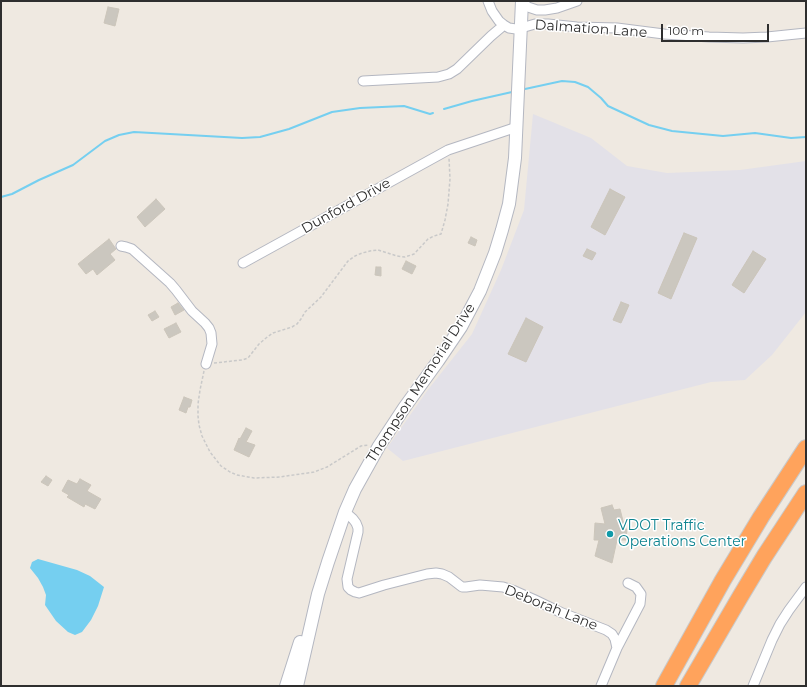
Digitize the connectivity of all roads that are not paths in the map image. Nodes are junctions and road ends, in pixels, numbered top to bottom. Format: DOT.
graph roads {
  1 [pos="488,1"];
  2 [pos="577,1"];
  3 [pos="522,2"];
  4 [pos="504,25"];
  5 [pos="521,28"];
  6 [pos="806,33"];
  7 [pos="363,82"];
  8 [pos="517,127"];
  9 [pos="121,246"];
  10 [pos="243,263"];
  11 [pos="206,364"];
  12 [pos="806,448"];
  13 [pos="806,493"];
  14 [pos="345,512"];
  15 [pos="628,583"];
  16 [pos="806,587"];
  17 [pos="318,594"];
  18 [pos="617,648"];
  19 [pos="286,686"];
  20 [pos="297,686"];
  21 [pos="601,686"];
  22 [pos="664,686"];
  23 [pos="688,686"];
  24 [pos="753,686"];
  1 -- 4 [label="street"];
  2 -- 3 [label="street"];
  3 -- 5 [label="main road, Thompson Memorial Drive"];
  4 -- 5 [label="street"];
  4 -- 7 [label="street"];
  5 -- 6 [label="street, Dalmation Lane"];
  5 -- 8 [label="main road, Thompson Memorial Drive"];
  8 -- 10 [label="street, Dunford Drive"];
  8 -- 14 [label="main road, Thompson Memorial Drive"];
  9 -- 11 [label="street"];
  12 -- 22 [label="highway"];
  13 -- 23 [label="highway"];
  14 -- 17 [label="main road, Thompson Memorial Drive"];
  14 -- 18 [label="street, Deborah Lane"];
  15 -- 18 [label="street"];
  16 -- 24 [label="street"];
  17 -- 19 [label="main road, Thompson Memorial Drive"];
  17 -- 20 [label="main road, Thompson Memorial Drive"];
  18 -- 21 [label="street"];
}
